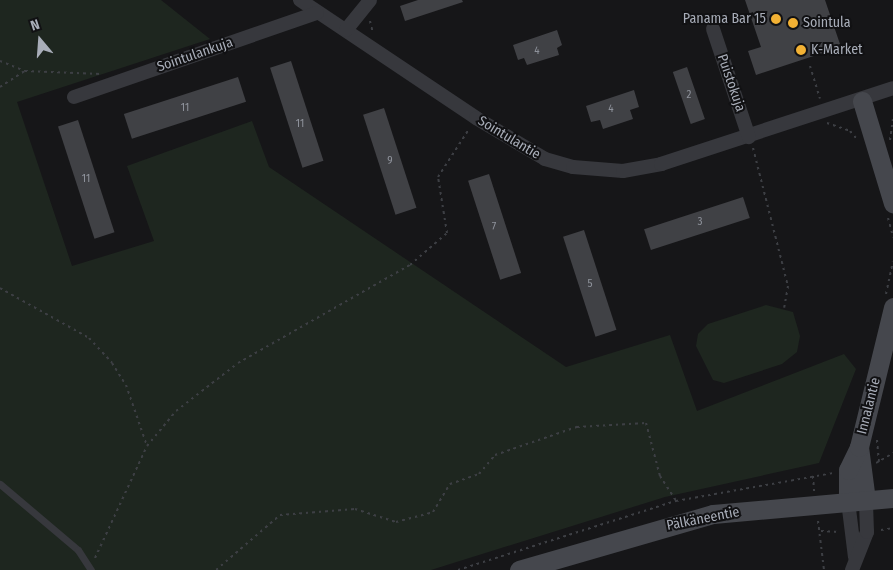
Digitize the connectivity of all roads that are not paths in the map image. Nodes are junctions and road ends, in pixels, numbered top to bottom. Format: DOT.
graph roads {
  1 [pos="300,0"];
  2 [pos="370,0"];
  3 [pos="317,13"];
  4 [pos="712,29"];
  5 [pos="346,30"];
  6 [pos="893,88"];
  7 [pos="74,98"];
  8 [pos="862,101"];
  9 [pos="750,137"];
  10 [pos="889,206"];
  11 [pos="893,306"];
  12 [pos="0,484"];
  13 [pos="893,498"];
  14 [pos="857,500"];
  15 [pos="854,564"];
  16 [pos="90,568"];
  17 [pos="519,570"];
  1 -- 3 [label="street, Sointulantie"];
  2 -- 5 [label="street"];
  3 -- 5 [label="street, Sointulantie"];
  3 -- 7 [label="street, Sointulankuja"];
  4 -- 9 [label="street, Puistokuja"];
  5 -- 9 [label="street, Sointulantie"];
  6 -- 8 [label="street"];
  8 -- 9 [label="street, Sointulantie"];
  8 -- 10 [label="main road"];
  11 -- 14 [label="main road, Innalantie"];
  12 -- 16 [label="lane"];
  13 -- 14 [label="main road, Pälkäneentie"];
  14 -- 15 [label="street"];
  14 -- 17 [label="main road, Pälkäneentie"];
}
